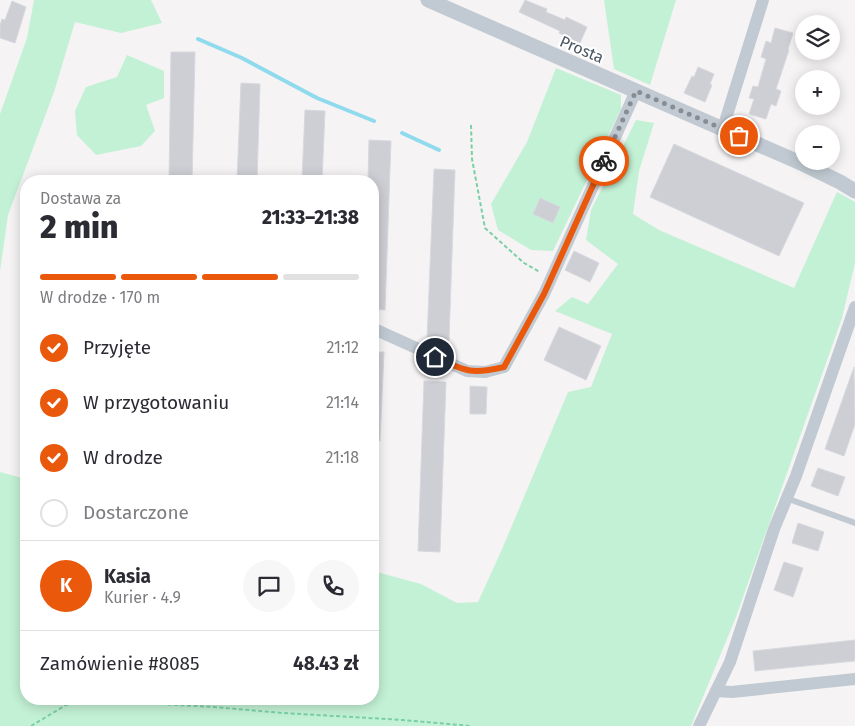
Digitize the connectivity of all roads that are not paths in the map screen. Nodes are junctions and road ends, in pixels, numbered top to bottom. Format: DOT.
graph roads {
  1 [pos="428,0"];
  2 [pos="763,0"];
  3 [pos="636,91"];
  4 [pos="723,128"];
  5 [pos="855,192"];
  6 [pos="855,307"];
  7 [pos="379,331"];
  8 [pos="786,498"];
  9 [pos="855,523"];
  10 [pos="855,679"];
  11 [pos="716,690"];
  12 [pos="698,726"];
  1 -- 3 [label="street, Prosta"];
  2 -- 4 [label="street"];
  3 -- 4 [label="street, Prosta"];
  3 -- 7 [label="street"];
  4 -- 5 [label="street, Prosta"];
  6 -- 8 [label="street"];
  8 -- 9 [label="lane"];
  8 -- 11 [label="street"];
  10 -- 11 [label="street"];
  11 -- 12 [label="street"];
}
